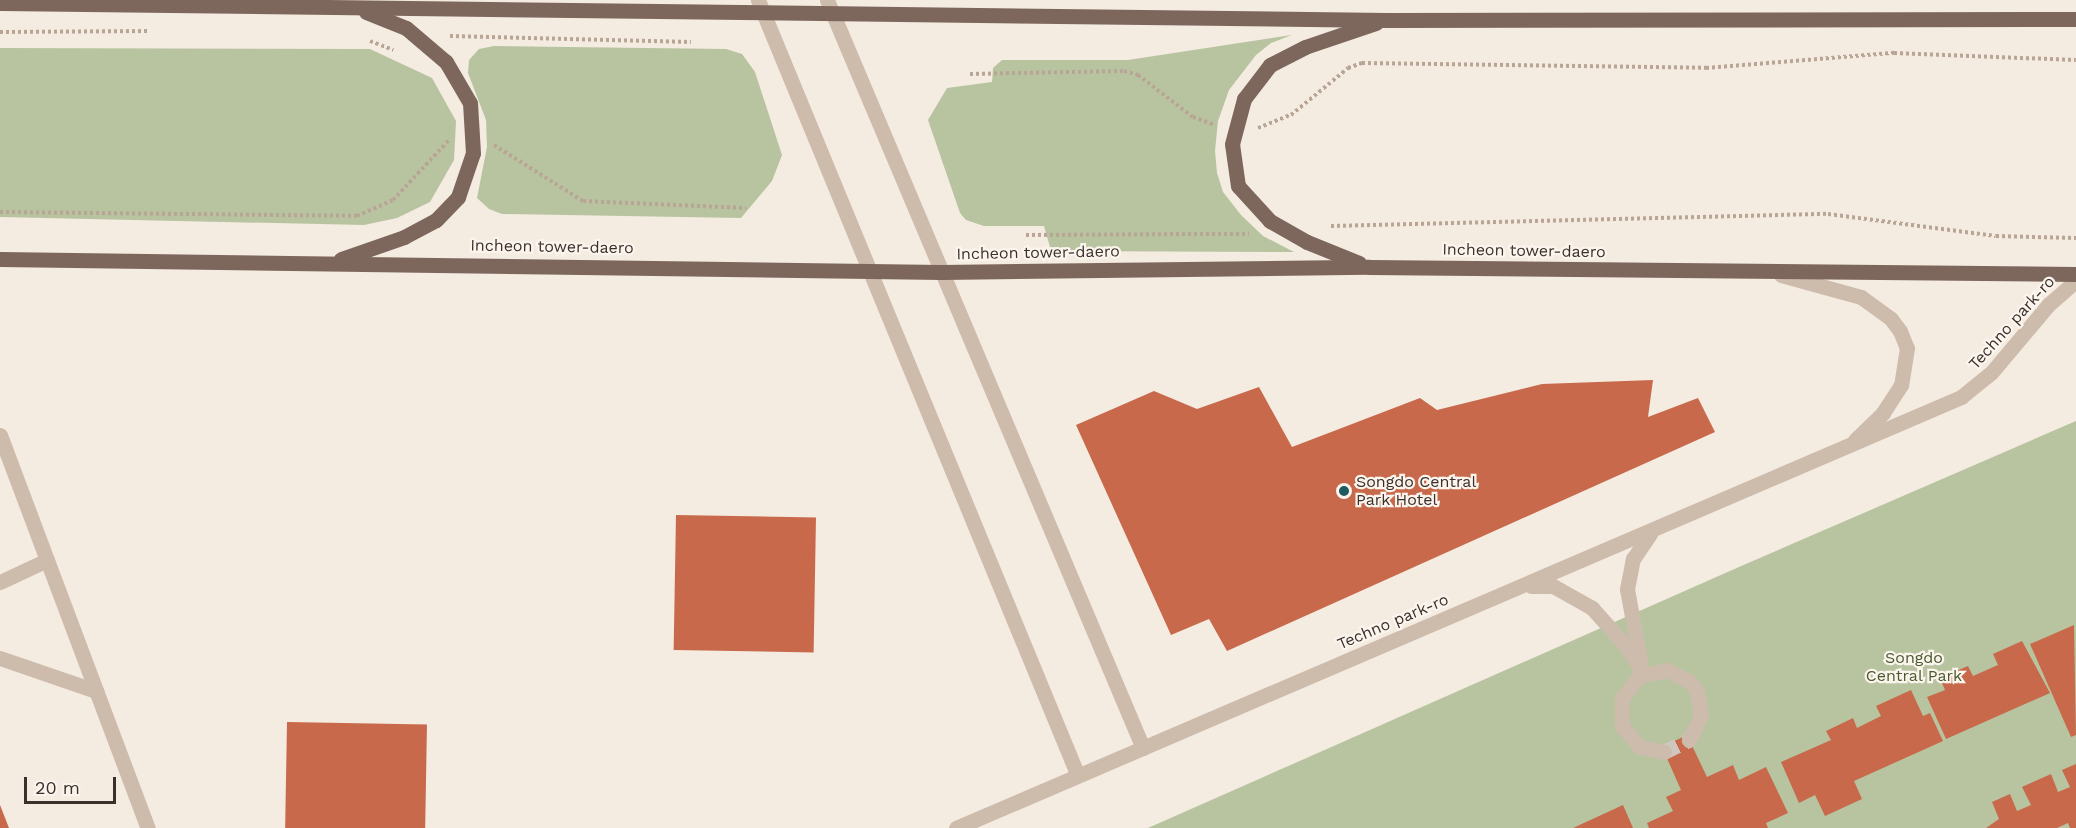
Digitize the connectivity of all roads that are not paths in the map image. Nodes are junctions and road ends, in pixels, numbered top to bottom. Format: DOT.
graph roads {
  1 [pos="0,3"];
  2 [pos="761,6"];
  3 [pos="829,6"];
  4 [pos="350,7"];
  5 [pos="2076,19"];
  6 [pos="1388,20"];
  7 [pos="0,259"];
  8 [pos="329,262"];
  9 [pos="1369,267"];
  10 [pos="869,269"];
  11 [pos="941,272"];
  12 [pos="1772,273"];
  13 [pos="2076,274"];
  14 [pos="2076,281"];
  15 [pos="0,435"];
  16 [pos="1845,449"];
  17 [pos="1652,531"];
  18 [pos="47,560"];
  19 [pos="0,582"];
  20 [pos="1525,586"];
  21 [pos="0,658"];
  22 [pos="1644,674"];
  23 [pos="96,691"];
  24 [pos="1689,740"];
  25 [pos="1143,748"];
  26 [pos="1664,752"];
  27 [pos="1078,776"];
  28 [pos="148,828"];
  29 [pos="956,828"];
  1 -- 4 [label="main road"];
  2 -- 3 [label="main road"];
  2 -- 4 [label="main road"];
  2 -- 10 [label="street"];
  3 -- 6 [label="main road"];
  3 -- 11 [label="street"];
  4 -- 8 [label="main road"];
  5 -- 6 [label="main road"];
  6 -- 9 [label="main road"];
  7 -- 8 [label="main road, Incheon tower-daero"];
  8 -- 10 [label="main road, Incheon tower-daero"];
  9 -- 11 [label="main road, Incheon tower-daero"];
  9 -- 12 [label="main road, Incheon tower-daero"];
  10 -- 11 [label="main road, Incheon tower-daero"];
  10 -- 27 [label="street"];
  11 -- 25 [label="street"];
  12 -- 13 [label="main road, Incheon tower-daero"];
  12 -- 16 [label="street, Techno park-ro"];
  14 -- 16 [label="street, Techno park-ro"];
  15 -- 18 [label="street"];
  16 -- 17 [label="street, Techno park-ro"];
  17 -- 20 [label="street, Techno park-ro"];
  17 -- 22 [label="street"];
  18 -- 19 [label="street"];
  18 -- 23 [label="street"];
  20 -- 22 [label="street"];
  20 -- 25 [label="street, Techno park-ro"];
  21 -- 23 [label="street"];
  22 -- 24 [label="street"];
  22 -- 26 [label="street"];
  23 -- 28 [label="street"];
  25 -- 27 [label="street, Techno park-ro"];
  27 -- 29 [label="street, Techno park-ro"];
}
